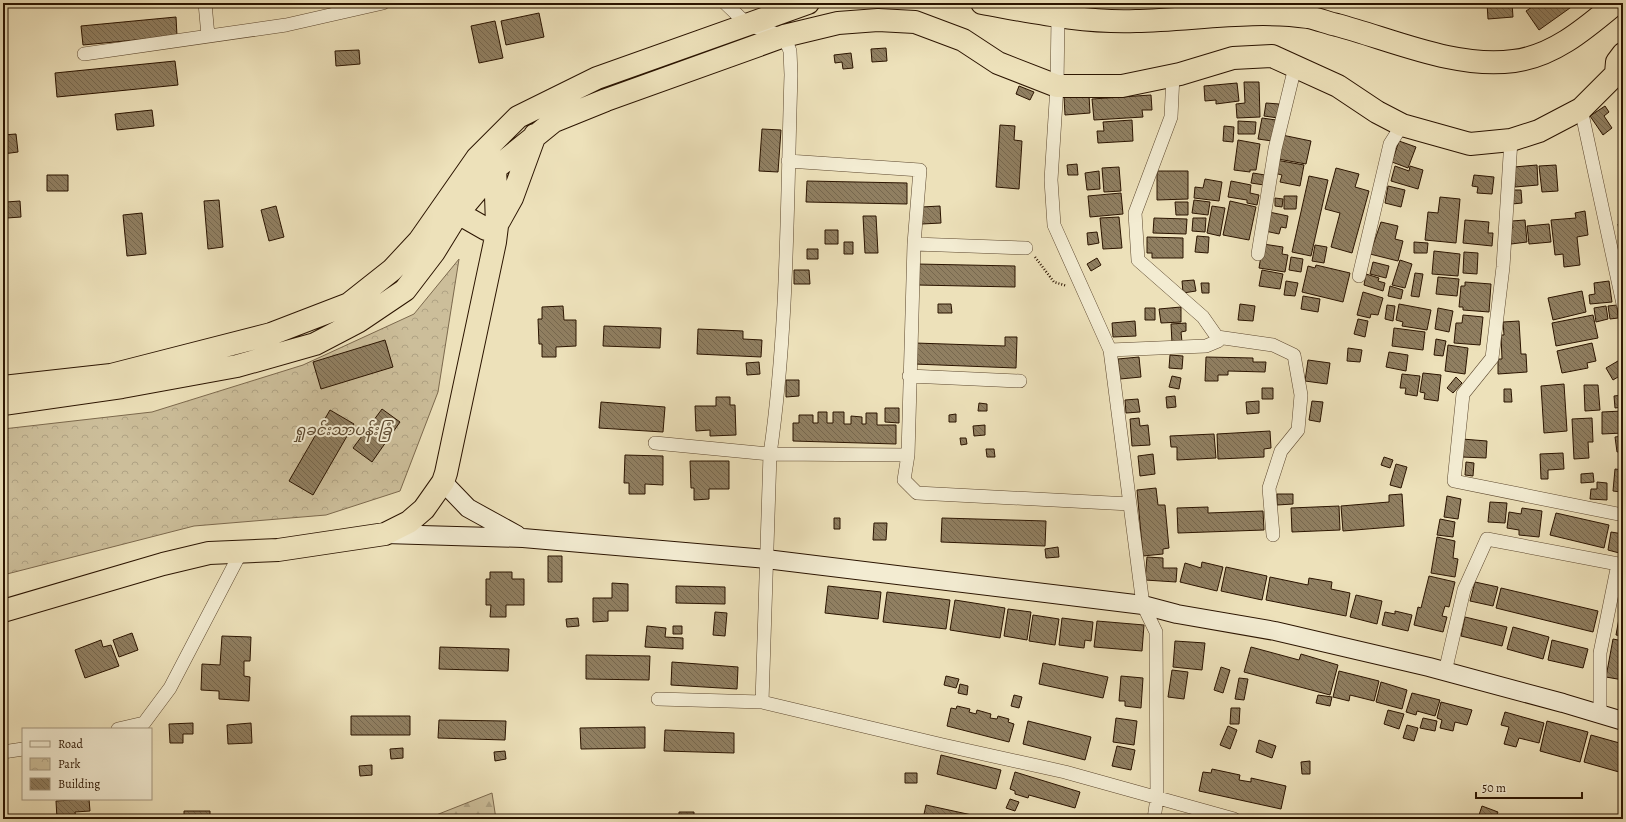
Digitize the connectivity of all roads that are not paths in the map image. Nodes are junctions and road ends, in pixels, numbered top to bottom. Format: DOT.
graph roads {
  1 [pos="205,3"];
  2 [pos="383,3"];
  3 [pos="725,3"];
  4 [pos="808,3"];
  5 [pos="982,3"];
  6 [pos="1616,3"];
  7 [pos="1058,17"];
  8 [pos="748,25"];
  9 [pos="208,36"];
  10 [pos="784,36"];
  11 [pos="84,54"];
  12 [pos="1295,67"];
  13 [pos="1621,68"];
  14 [pos="1173,75"];
  15 [pos="1057,86"];
  16 [pos="1582,109"];
  17 [pos="1402,125"];
  18 [pos="536,135"];
  19 [pos="1511,140"];
  20 [pos="483,152"];
  21 [pos="788,161"];
  22 [pos="491,176"];
  23 [pos="458,213"];
  24 [pos="492,228"];
  25 [pos="914,244"];
  26 [pos="1026,248"];
  27 [pos="1258,254"];
  28 [pos="1359,276"];
  29 [pos="1623,304"];
  30 [pos="1218,341"];
  31 [pos="1110,350"];
  32 [pos="909,376"];
  33 [pos="1020,381"];
  34 [pos="3,387"];
  35 [pos="3,404"];
  36 [pos="655,443"];
  37 [pos="770,454"];
  38 [pos="908,455"];
  39 [pos="443,482"];
  40 [pos="1130,504"];
  41 [pos="1623,514"];
  42 [pos="385,534"];
  43 [pos="1274,535"];
  44 [pos="523,538"];
  45 [pos="241,552"];
  46 [pos="766,559"];
  47 [pos="1143,605"];
  48 [pos="3,611"];
  49 [pos="1445,672"];
  50 [pos="658,699"];
  51 [pos="762,702"];
  52 [pos="1600,714"];
  53 [pos="1623,722"];
  54 [pos="122,728"];
  55 [pos="22,750"];
  56 [pos="3,752"];
  57 [pos="1157,798"];
  58 [pos="1154,819"];
  59 [pos="1234,819"];
  1 -- 9 [label="street"];
  2 -- 9 [label="street"];
  3 -- 8 [label="street"];
  4 -- 8 [label="highway"];
  5 -- 7 [label="highway"];
  6 -- 7 [label="highway"];
  7 -- 15 [label="street"];
  8 -- 10 [label="street"];
  8 -- 20 [label="highway"];
  9 -- 11 [label="street"];
  10 -- 15 [label="highway"];
  10 -- 18 [label="highway"];
  10 -- 21 [label="street"];
  12 -- 14 [label="highway"];
  12 -- 17 [label="highway"];
  12 -- 27 [label="street"];
  13 -- 16 [label="highway"];
  14 -- 15 [label="highway"];
  14 -- 43 [label="street"];
  15 -- 31 [label="street"];
  16 -- 19 [label="highway"];
  16 -- 29 [label="street"];
  17 -- 19 [label="highway"];
  17 -- 28 [label="street"];
  18 -- 22 [label="highway"];
  18 -- 24 [label="highway"];
  19 -- 41 [label="street"];
  20 -- 22 [label="highway"];
  20 -- 34 [label="highway"];
  21 -- 25 [label="street"];
  21 -- 37 [label="street"];
  22 -- 23 [label="highway"];
  22 -- 24 [label="highway"];
  23 -- 24 [label="highway"];
  23 -- 35 [label="highway"];
  24 -- 39 [label="highway"];
  25 -- 26 [label="street"];
  25 -- 32 [label="street"];
  30 -- 31 [label="street"];
  31 -- 40 [label="street"];
  32 -- 33 [label="street"];
  32 -- 38 [label="street"];
  36 -- 37 [label="street"];
  37 -- 38 [label="street"];
  37 -- 46 [label="street"];
  38 -- 40 [label="street"];
  39 -- 42 [label="highway"];
  39 -- 44 [label="street"];
  40 -- 47 [label="street"];
  42 -- 44 [label="street"];
  42 -- 45 [label="highway"];
  44 -- 46 [label="street"];
  45 -- 48 [label="highway"];
  45 -- 54 [label="street"];
  46 -- 47 [label="street"];
  46 -- 51 [label="street"];
  47 -- 49 [label="street"];
  47 -- 57 [label="street"];
  49 -- 52 [label="street"];
  49 -- 52 [label="street"];
  50 -- 51 [label="street"];
  51 -- 57 [label="street"];
  52 -- 53 [label="street"];
  55 -- 56 [label="street"];
  57 -- 58 [label="street"];
  57 -- 59 [label="street"];
}
